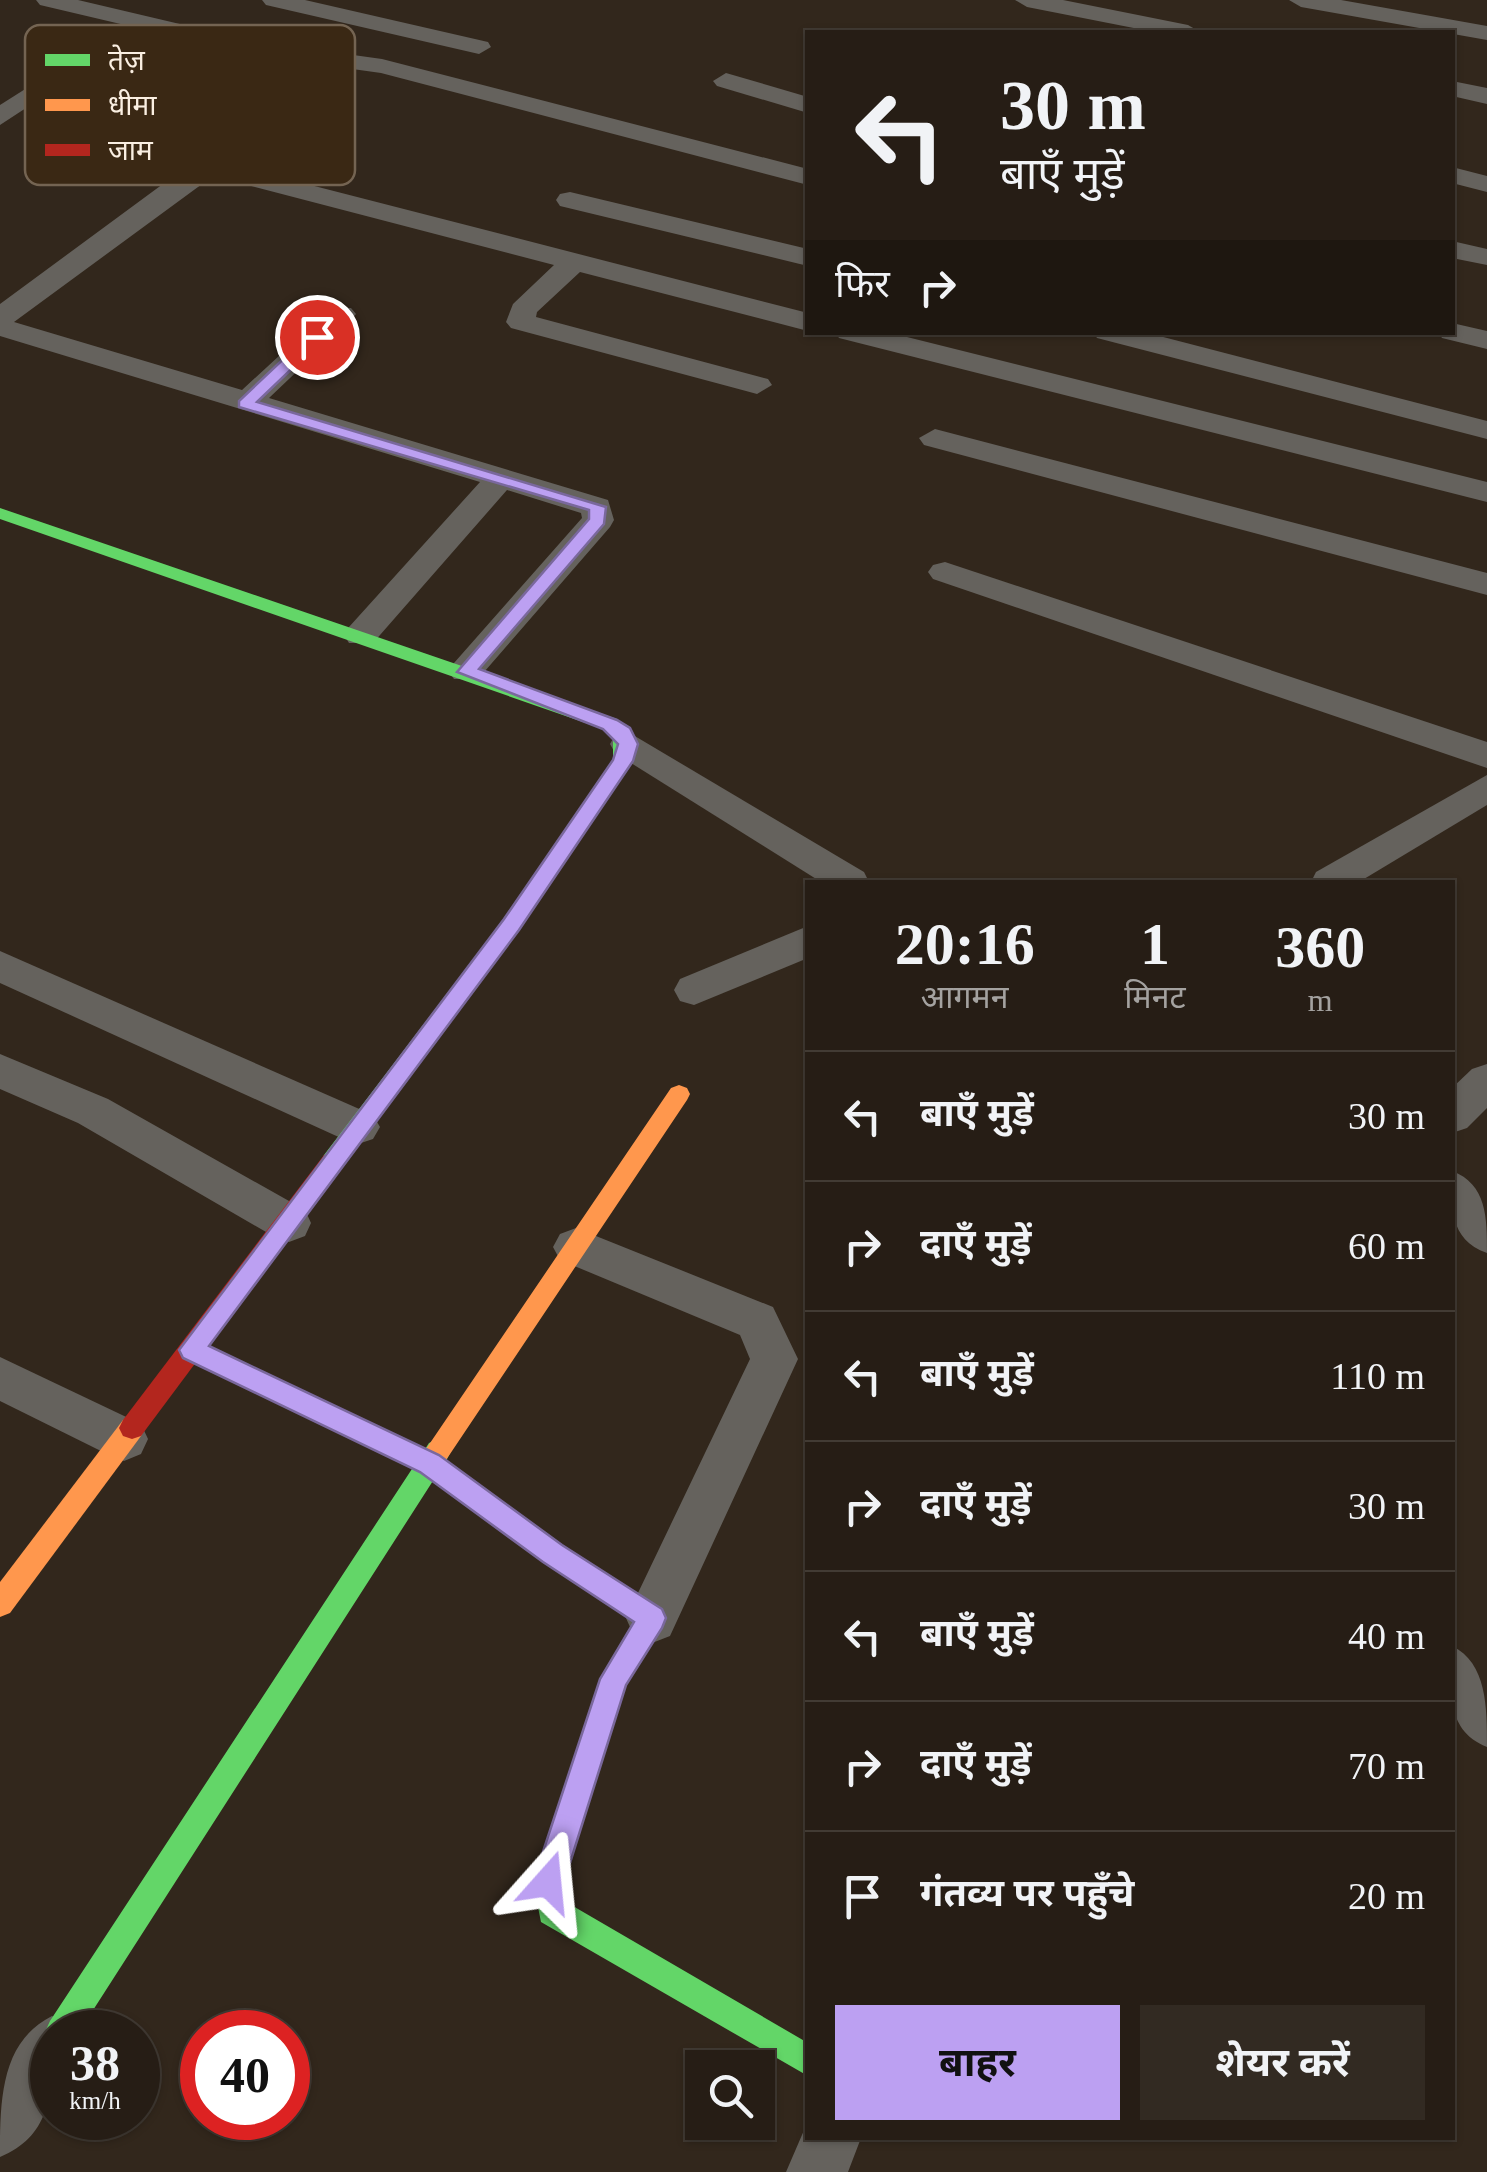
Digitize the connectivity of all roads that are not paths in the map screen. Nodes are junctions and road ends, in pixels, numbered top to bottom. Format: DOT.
graph roads {
  1 [pos="48,0"];
  2 [pos="274,0"];
  3 [pos="1027,0"];
  4 [pos="1166,0"];
  5 [pos="1301,0"];
  6 [pos="1389,16"];
  7 [pos="1148,24"];
  8 [pos="154,25"];
  9 [pos="1178,30"];
  10 [pos="1487,34"];
  11 [pos="479,47"];
  12 [pos="355,62"];
  13 [pos="726,81"];
  14 [pos="1455,89"];
  15 [pos="1487,96"];
  16 [pos="25,100"];
  17 [pos="805,103"];
  18 [pos="0,117"];
  19 [pos="805,176"];
  20 [pos="1455,177"];
  21 [pos="1487,184"];
  22 [pos="181,185"];
  23 [pos="286,185"];
  24 [pos="570,200"];
  25 [pos="1455,250"];
  26 [pos="805,257"];
  27 [pos="1487,257"];
  28 [pos="574,261"];
  29 [pos="341,314"];
  30 [pos="0,318"];
  31 [pos="805,321"];
  32 [pos="0,328"];
  33 [pos="1455,333"];
  34 [pos="861,335"];
  35 [pos="1119,335"];
  36 [pos="1487,340"];
  37 [pos="757,385"];
  38 [pos="245,404"];
  39 [pos="1487,430"];
  40 [pos="935,438"];
  41 [pos="501,478"];
  42 [pos="1487,492"];
  43 [pos="0,514"];
  44 [pos="945,572"];
  45 [pos="1487,584"];
  46 [pos="361,634"];
  47 [pos="466,672"];
  48 [pos="628,744"];
  49 [pos="1487,755"];
  50 [pos="1487,788"];
  51 [pos="847,880"];
  52 [pos="1333,880"];
  53 [pos="805,942"];
  54 [pos="0,966"];
  55 [pos="694,990"];
  56 [pos="0,1072"];
  57 [pos="1487,1081"];
  58 [pos="679,1094"];
  59 [pos="1455,1113"];
  60 [pos="358,1127"];
  61 [pos="1455,1193"];
  62 [pos="290,1223"];
  63 [pos="1487,1234"];
  64 [pos="576,1247"];
  65 [pos="192,1350"];
  66 [pos="0,1378"];
  67 [pos="124,1439"];
  68 [pos="430,1463"];
  69 [pos="0,1604"];
  70 [pos="652,1618"];
  71 [pos="1455,1675"];
  72 [pos="1487,1720"];
  73 [pos="75,2010"];
  74 [pos="805,2059"];
  75 [pos="30,2081"];
  76 [pos="0,2128"];
  77 [pos="829,2140"];
  78 [pos="817,2172"];
  1 -- 8 [label="street"];
  2 -- 11 [label="street"];
  3 -- 7 [label="street"];
  4 -- 7 [label="street"];
  5 -- 6 [label="street"];
  6 -- 10 [label="street"];
  7 -- 9 [label="street"];
  12 -- 19 [label="street"];
  13 -- 17 [label="street"];
  14 -- 15 [label="street"];
  16 -- 18 [label="street"];
  20 -- 21 [label="street"];
  22 -- 30 [label="street"];
  23 -- 28 [label="street"];
  24 -- 26 [label="street"];
  25 -- 27 [label="street"];
  28 -- 31 [label="street"];
  28 -- 37 [label="street"];
  29 -- 38 [label="street"];
  32 -- 38 [label="street"];
  33 -- 36 [label="street"];
  34 -- 42 [label="street"];
  35 -- 39 [label="street"];
  38 -- 41 [label="street"];
  40 -- 45 [label="street"];
  41 -- 46 [label="street"];
  41 -- 47 [label="street"];
  43 -- 46 [label="street"];
  44 -- 49 [label="street"];
  46 -- 47 [label="street"];
  47 -- 48 [label="street"];
  48 -- 51 [label="street"];
  48 -- 60 [label="street"];
  50 -- 52 [label="street"];
  53 -- 55 [label="street"];
  54 -- 60 [label="street"];
  56 -- 62 [label="street"];
  57 -- 59 [label="street"];
  58 -- 64 [label="street"];
  60 -- 62 [label="street"];
  61 -- 63 [label="street"];
  62 -- 65 [label="street"];
  64 -- 68 [label="street"];
  64 -- 70 [label="street"];
  65 -- 67 [label="street"];
  65 -- 68 [label="street"];
  66 -- 67 [label="street"];
  67 -- 69 [label="street"];
  68 -- 70 [label="street"];
  68 -- 73 [label="street"];
  70 -- 74 [label="street"];
  71 -- 72 [label="street"];
  75 -- 76 [label="street"];
  77 -- 78 [label="street"];
}
